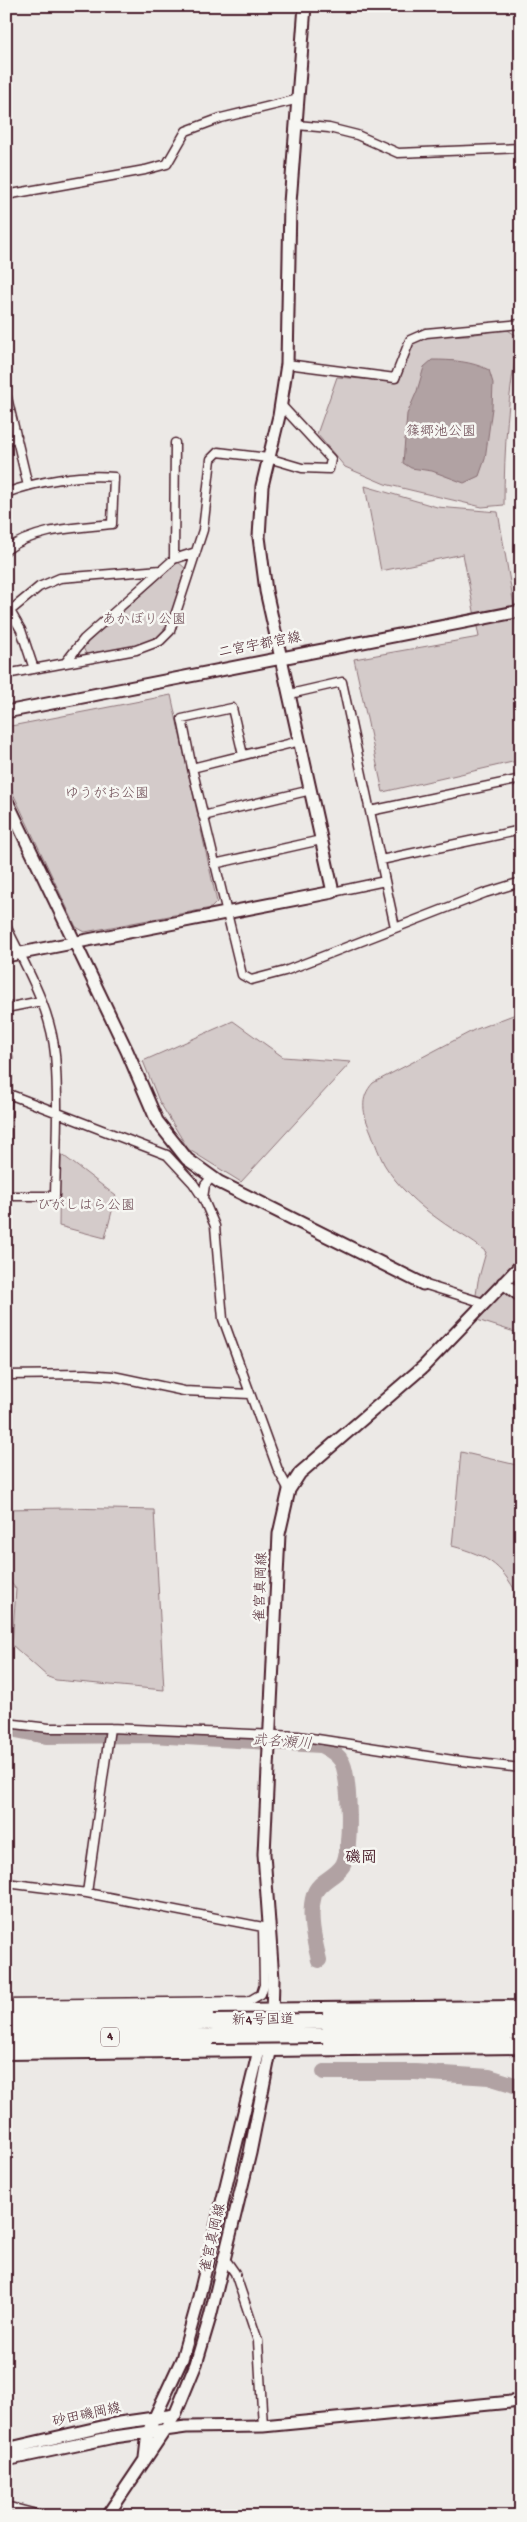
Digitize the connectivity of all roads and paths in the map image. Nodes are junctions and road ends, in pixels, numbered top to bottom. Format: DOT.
graph roads {
  1 [pos="305,6"];
  2 [pos="298,98"];
  3 [pos="296,125"];
  4 [pos="521,148"];
  5 [pos="6,195"];
  6 [pos="521,324"];
  7 [pos="288,364"];
  8 [pos="6,393"];
  9 [pos="281,405"];
  10 [pos="17,437"];
  11 [pos="6,441"];
  12 [pos="175,442"];
  13 [pos="268,458"];
  14 [pos="28,486"];
  15 [pos="6,494"];
  16 [pos="6,550"];
  17 [pos="196,552"];
  18 [pos="174,559"];
  19 [pos="161,570"];
  20 [pos="8,608"];
  21 [pos="521,611"];
  22 [pos="282,657"];
  23 [pos="66,662"];
  24 [pos="34,669"];
  25 [pos="6,674"];
  26 [pos="290,694"];
  27 [pos="6,712"];
  28 [pos="300,741"];
  29 [pos="243,755"];
  30 [pos="192,768"];
  31 [pos="521,779"];
  32 [pos="311,790"];
  33 [pos="6,799"];
  34 [pos="370,811"];
  35 [pos="203,816"];
  36 [pos="521,830"];
  37 [pos="321,840"];
  38 [pos="381,860"];
  39 [pos="214,864"];
  40 [pos="385,881"];
  41 [pos="521,882"];
  42 [pos="333,892"];
  43 [pos="226,914"];
  44 [pos="6,926"];
  45 [pos="396,927"];
  46 [pos="74,943"];
  47 [pos="20,953"];
  48 [pos="6,956"];
  49 [pos="41,1001"];
  50 [pos="6,1008"];
  51 [pos="6,1051"];
  52 [pos="7,1093"];
  53 [pos="56,1114"];
  54 [pos="6,1141"];
  55 [pos="212,1176"];
  56 [pos="6,1196"];
  57 [pos="203,1198"];
  58 [pos="521,1265"];
  59 [pos="504,1283"];
  60 [pos="423,1284"];
  61 [pos="521,1296"];
  62 [pos="484,1303"];
  63 [pos="6,1375"];
  64 [pos="250,1394"];
  65 [pos="289,1490"];
  66 [pos="6,1723"];
  67 [pos="110,1728"];
  68 [pos="271,1734"];
  69 [pos="521,1768"];
  70 [pos="6,1883"];
  71 [pos="87,1893"];
  72 [pos="267,1928"];
  73 [pos="6,2004"];
  74 [pos="521,2008"];
  75 [pos="272,2010"];
  76 [pos="6,2013"];
  77 [pos="521,2018"];
  78 [pos="6,2025"];
  79 [pos="323,2028"];
  80 [pos="213,2029"];
  81 [pos="521,2032"];
  82 [pos="6,2038"];
  83 [pos="521,2046"];
  84 [pos="266,2047"];
  85 [pos="6,2052"];
  86 [pos="224,2262"];
  87 [pos="521,2401"];
  88 [pos="175,2416"];
  89 [pos="155,2418"];
  90 [pos="263,2426"];
  91 [pos="186,2427"];
  92 [pos="166,2430"];
  93 [pos="148,2432"];
  94 [pos="6,2449"];
  95 [pos="6,2460"];
  96 [pos="144,2460"];
  97 [pos="6,2506"];
  98 [pos="44,2516"];
  99 [pos="107,2516"];
  1 -- 2 [label="street"];
  2 -- 3 [label="street"];
  2 -- 5 [label="street"];
  3 -- 4 [label="street"];
  3 -- 7 [label="street"];
  6 -- 7 [label="street"];
  7 -- 9 [label="street"];
  8 -- 10 [label="street"];
  9 -- 13 [label="street"];
  9 -- 13 [label="street"];
  10 -- 11 [label="street"];
  10 -- 14 [label="street"];
  12 -- 18 [label="street"];
  13 -- 17 [label="street"];
  13 -- 22 [label="street"];
  14 -- 15 [label="street"];
  14 -- 16 [label="street"];
  17 -- 18 [label="street"];
  17 -- 23 [label="street"];
  18 -- 19 [label="street"];
  19 -- 20 [label="street"];
  19 -- 23 [label="street"];
  20 -- 24 [label="street"];
  21 -- 22 [label="street, 二宮宇都宮線"];
  22 -- 26 [label="street"];
  22 -- 27 [label="street, 二宮宇都宮線"];
  23 -- 24 [label="street"];
  24 -- 25 [label="street"];
  26 -- 28 [label="street"];
  26 -- 34 [label="street"];
  28 -- 29 [label="street"];
  28 -- 32 [label="street"];
  29 -- 30 [label="street"];
  29 -- 30 [label="street"];
  30 -- 35 [label="street"];
  31 -- 34 [label="street"];
  32 -- 35 [label="street"];
  32 -- 37 [label="street"];
  33 -- 46 [label="street"];
  34 -- 38 [label="street"];
  35 -- 39 [label="street"];
  36 -- 38 [label="street"];
  37 -- 39 [label="street"];
  37 -- 42 [label="street"];
  38 -- 40 [label="street"];
  39 -- 43 [label="street"];
  40 -- 42 [label="street"];
  40 -- 45 [label="street"];
  41 -- 45 [label="street"];
  42 -- 43 [label="street"];
  43 -- 45 [label="street"];
  43 -- 46 [label="street"];
  44 -- 47 [label="street"];
  46 -- 47 [label="street"];
  46 -- 55 [label="street"];
  47 -- 48 [label="street"];
  47 -- 49 [label="street"];
  49 -- 50 [label="street"];
  49 -- 53 [label="street"];
  51 -- 52 [label="street"];
  52 -- 53 [label="street"];
  52 -- 54 [label="street"];
  53 -- 56 [label="street"];
  53 -- 57 [label="street"];
  55 -- 57 [label="street"];
  55 -- 60 [label="street"];
  57 -- 64 [label="street"];
  58 -- 59 [label="street, 雀宮真岡線"];
  59 -- 61 [label="street"];
  59 -- 62 [label="street, 雀宮真岡線"];
  60 -- 62 [label="street"];
  62 -- 65 [label="street, 雀宮真岡線"];
  63 -- 64 [label="street"];
  64 -- 65 [label="street"];
  65 -- 68 [label="street, 雀宮真岡線"];
  66 -- 67 [label="street"];
  67 -- 68 [label="street"];
  67 -- 71 [label="street"];
  68 -- 69 [label="street"];
  68 -- 72 [label="street, 雀宮真岡線"];
  70 -- 71 [label="street"];
  71 -- 72 [label="street"];
  72 -- 73 [label="street"];
  72 -- 75 [label="street, 雀宮真岡線"];
  74 -- 75 [label="highway"];
  75 -- 76 [label="highway"];
  75 -- 84 [label="street, 雀宮真岡線"];
  77 -- 79 [label="highway, 新4号国道 / 4"];
  78 -- 80 [label="highway, 新4号国道 / 4"];
  79 -- 80 [label="highway, 新4号国道 / 4, bridge"];
  79 -- 81 [label="highway, 新4号国道 / 4"];
  80 -- 82 [label="highway, 新4号国道 / 4"];
  83 -- 84 [label="highway"];
  84 -- 85 [label="highway"];
  84 -- 86 [label="street, 雀宮真岡線"];
  84 -- 89 [label="street, 雀宮真岡線"];
  86 -- 88 [label="street, 雀宮真岡線"];
  86 -- 90 [label="street"];
  87 -- 90 [label="street, 砂田磯岡線"];
  88 -- 89 [label="street, 砂田磯岡線"];
  88 -- 91 [label="street"];
  88 -- 92 [label="street, 雀宮真岡線"];
  89 -- 93 [label="street, 雀宮真岡線"];
  89 -- 94 [label="street, 砂田磯岡線"];
  90 -- 91 [label="street, 砂田磯岡線"];
  91 -- 92 [label="street, 砂田磯岡線"];
  92 -- 93 [label="street, 砂田磯岡線"];
  92 -- 96 [label="street, 雀宮真岡線"];
  93 -- 95 [label="street, 砂田磯岡線"];
  93 -- 96 [label="street, 雀宮真岡線"];
  96 -- 99 [label="street, 雀宮真岡線"];
  97 -- 98 [label="street"];
}
